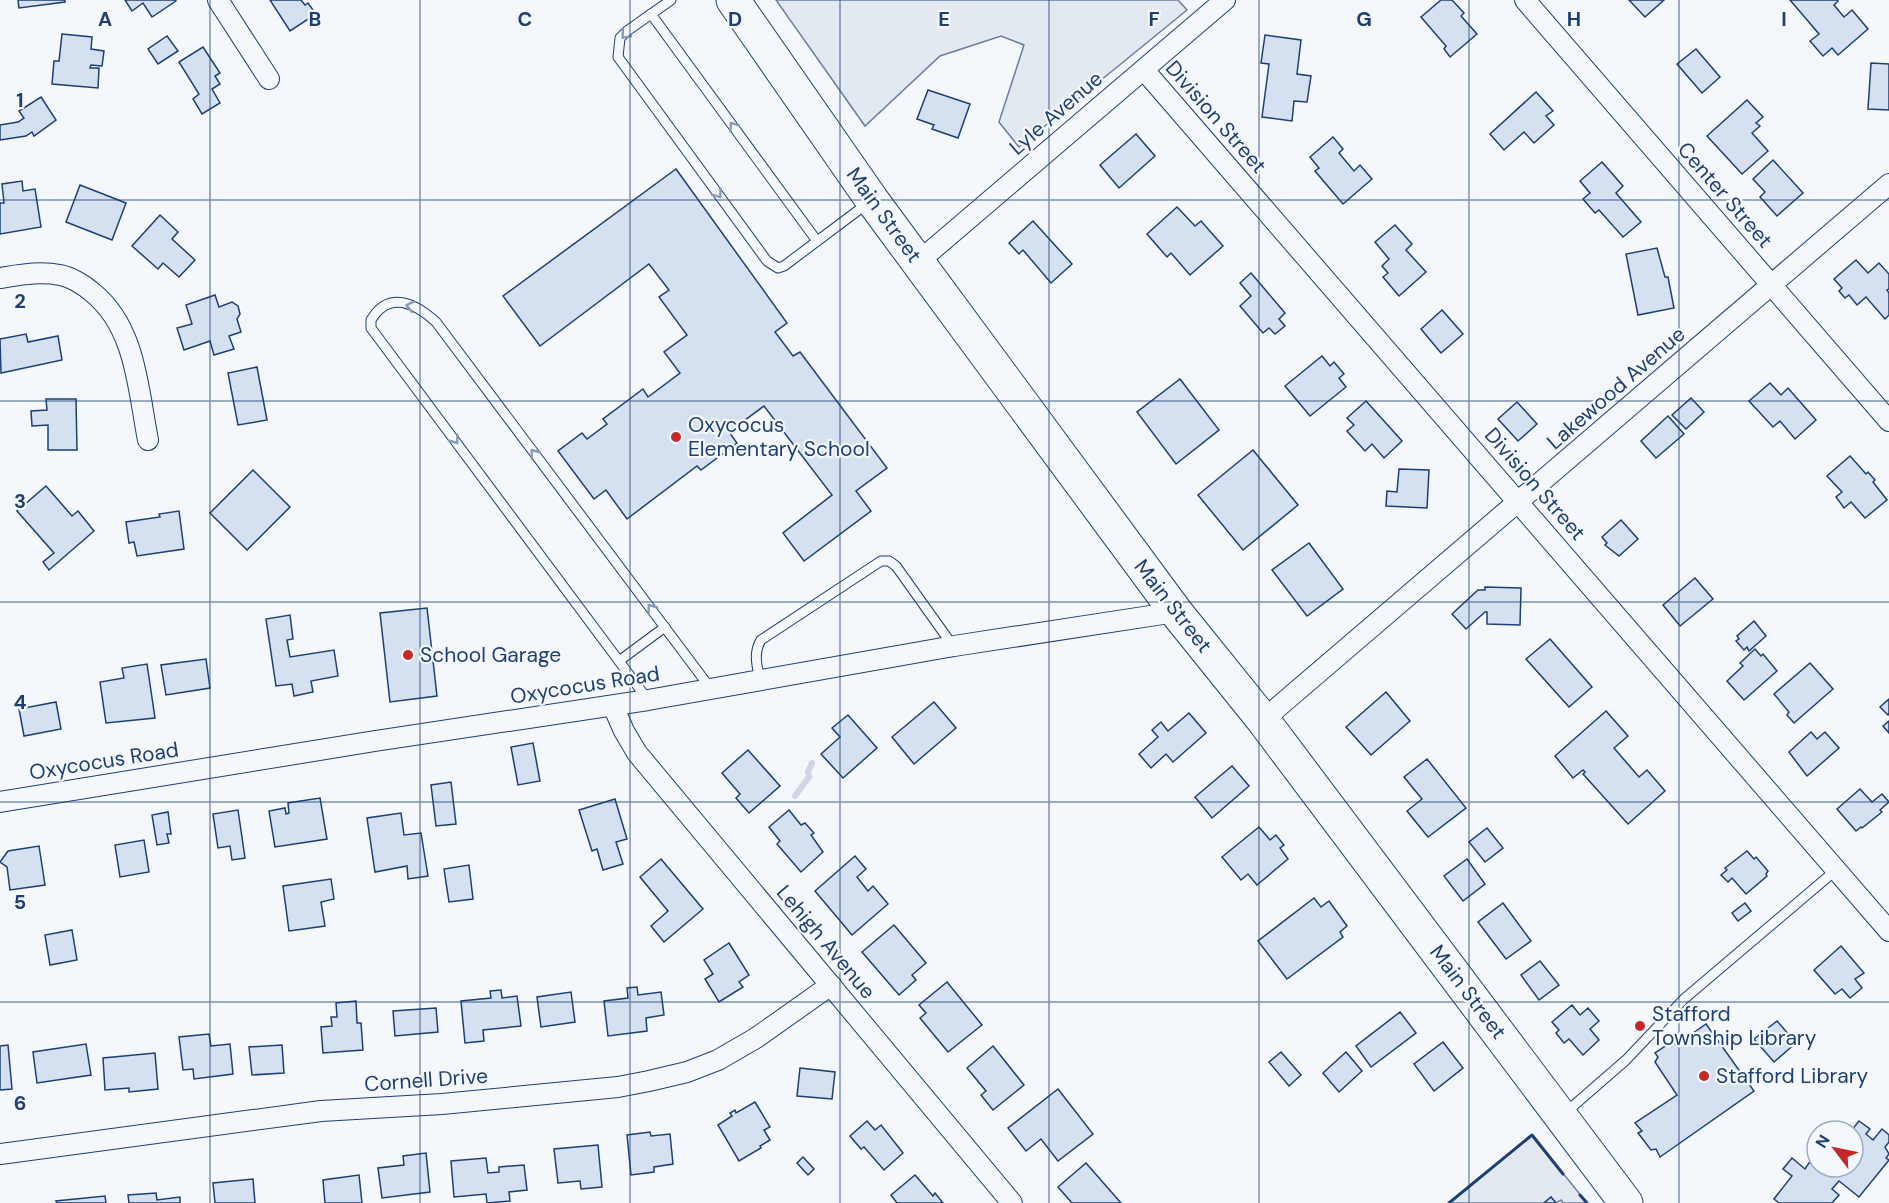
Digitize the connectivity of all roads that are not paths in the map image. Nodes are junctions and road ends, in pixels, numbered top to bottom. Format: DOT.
graph roads {
  1 [pos="218,0"];
  2 [pos="671,0"];
  3 [pos="733,0"];
  4 [pos="1225,0"];
  5 [pos="1525,0"];
  6 [pos="651,14"];
  7 [pos="1144,70"];
  8 [pos="269,80"];
  9 [pos="1889,184"];
  10 [pos="872,200"];
  11 [pos="817,242"];
  12 [pos="918,262"];
  13 [pos="0,278"];
  14 [pos="1772,285"];
  15 [pos="1889,421"];
  16 [pos="148,440"];
  17 [pos="1519,502"];
  18 [pos="1176,612"];
  19 [pos="665,627"];
  20 [pos="954,646"];
  21 [pos="619,661"];
  22 [pos="760,680"];
  23 [pos="711,689"];
  24 [pos="648,700"];
  25 [pos="613,706"];
  26 [pos="1263,720"];
  27 [pos="0,802"];
  28 [pos="1836,870"];
  29 [pos="1889,931"];
  30 [pos="831,985"];
  31 [pos="1561,1117"];
  32 [pos="0,1154"];
  33 [pos="1012,1203"];
  34 [pos="1626,1203"];
  1 -- 8 [label="street"];
  2 -- 6 [label="lane"];
  3 -- 10 [label="highway, Main Street"];
  4 -- 7 [label="street, Lyle Avenue"];
  5 -- 14 [label="street, Center Street"];
  11 -- 6 [label="lane, one-way"];
  6 -- 11 [label="lane, one-way"];
  7 -- 12 [label="street, Lyle Avenue"];
  7 -- 17 [label="street, Division Street"];
  9 -- 14 [label="street, Lakewood Avenue"];
  10 -- 11 [label="lane"];
  10 -- 12 [label="highway, Main Street"];
  12 -- 18 [label="highway, Main Street"];
  13 -- 16 [label="street"];
  14 -- 15 [label="street, Center Street"];
  14 -- 17 [label="street, Lakewood Avenue"];
  17 -- 26 [label="street, Lakewood Avenue"];
  17 -- 28 [label="street, Division Street"];
  18 -- 20 [label="street, Oxycocus Road"];
  18 -- 26 [label="highway, Main Street"];
  19 -- 21 [label="lane"];
  19 -- 21 [label="lane, one-way"];
  19 -- 23 [label="lane"];
  20 -- 22 [label="street, Oxycocus Road"];
  20 -- 22 [label="lane"];
  21 -- 24 [label="lane"];
  22 -- 23 [label="street, Oxycocus Road"];
  23 -- 24 [label="street, Oxycocus Road"];
  24 -- 25 [label="street, Oxycocus Road"];
  25 -- 27 [label="street, Oxycocus Road"];
  25 -- 30 [label="street, Lehigh Avenue"];
  26 -- 31 [label="highway, Main Street"];
  28 -- 29 [label="street, Division Street"];
  28 -- 31 [label="lane"];
  30 -- 32 [label="street, Cornell Drive"];
  30 -- 33 [label="street, Lehigh Avenue"];
  31 -- 34 [label="highway, Main Street"];
}
